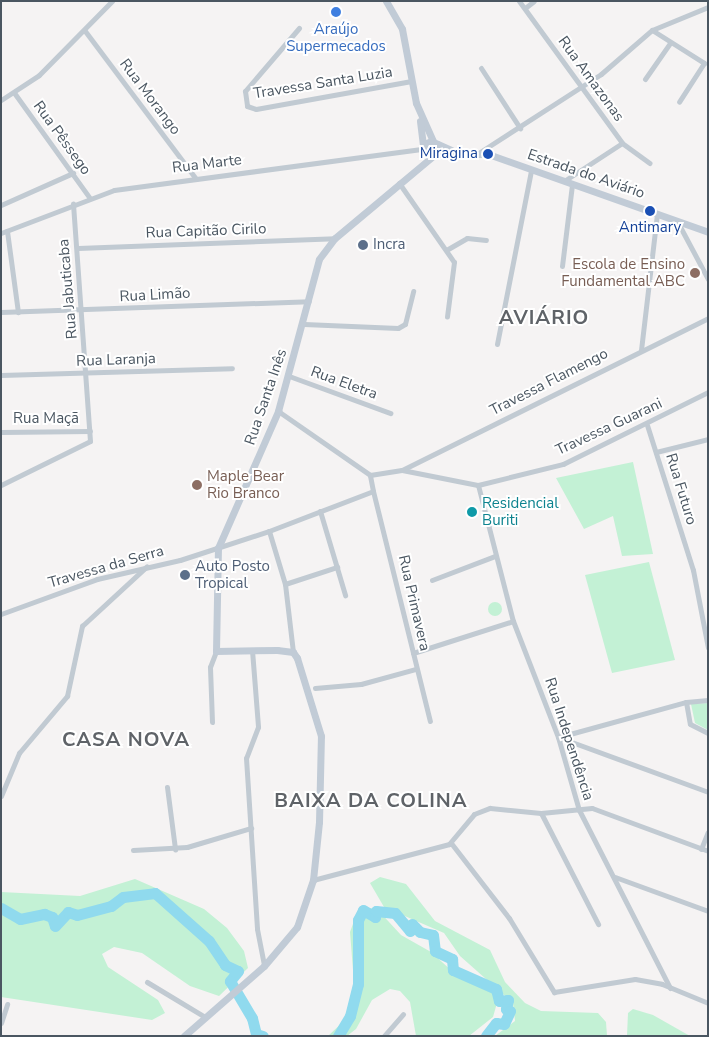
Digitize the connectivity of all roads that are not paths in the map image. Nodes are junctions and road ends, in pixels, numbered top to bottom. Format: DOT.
graph roads {
  1 [pos="386,1"];
  2 [pos="520,1"];
  3 [pos="534,1"];
  4 [pos="109,3"];
  5 [pos="708,7"];
  6 [pos="525,8"];
  7 [pos="299,28"];
  8 [pos="652,30"];
  9 [pos="85,31"];
  10 [pos="670,43"];
  11 [pos="481,68"];
  12 [pos="644,79"];
  13 [pos="412,81"];
  14 [pos="580,88"];
  15 [pos="15,94"];
  16 [pos="1,100"];
  17 [pos="679,102"];
  18 [pos="420,118"];
  19 [pos="520,128"];
  20 [pos="622,142"];
  21 [pos="435,143"];
  22 [pos="423,149"];
  23 [pos="454,151"];
  24 [pos="480,152"];
  25 [pos="434,155"];
  26 [pos="650,163"];
  27 [pos="415,170"];
  28 [pos="531,170"];
  29 [pos="73,173"];
  30 [pos="196,179"];
  31 [pos="564,181"];
  32 [pos="399,182"];
  33 [pos="572,184"];
  34 [pos="89,197"];
  35 [pos="73,204"];
  36 [pos="1,205"];
  37 [pos="657,213"];
  38 [pos="676,220"];
  39 [pos="4,232"];
  40 [pos="708,232"];
  41 [pos="335,238"];
  42 [pos="486,240"];
  43 [pos="78,248"];
  44 [pos="448,249"];
  45 [pos="562,266"];
  46 [pos="708,280"];
  47 [pos="412,291"];
  48 [pos="309,301"];
  49 [pos="83,311"];
  50 [pos="1,312"];
  51 [pos="18,312"];
  52 [pos="447,317"];
  53 [pos="708,318"];
  54 [pos="304,324"];
  55 [pos="497,344"];
  56 [pos="641,350"];
  57 [pos="232,368"];
  58 [pos="87,374"];
  59 [pos="1,375"];
  60 [pos="289,376"];
  61 [pos="708,392"];
  62 [pos="278,412"];
  63 [pos="390,413"];
  64 [pos="647,425"];
  65 [pos="90,431"];
  66 [pos="1,432"];
  67 [pos="708,440"];
  68 [pos="656,452"];
  69 [pos="402,470"];
  70 [pos="370,475"];
  71 [pos="1,485"];
  72 [pos="478,485"];
  73 [pos="373,492"];
  74 [pos="320,511"];
  75 [pos="269,531"];
  76 [pos="218,548"];
  77 [pos="495,556"];
  78 [pos="147,566"];
  79 [pos="337,567"];
  80 [pos="432,580"];
  81 [pos="285,584"];
  82 [pos="345,595"];
  83 [pos="1,614"];
  84 [pos="513,621"];
  85 [pos="708,648"];
  86 [pos="252,650"];
  87 [pos="216,651"];
  88 [pos="293,652"];
  89 [pos="413,653"];
  90 [pos="416,669"];
  91 [pos="315,688"];
  92 [pos="708,700"];
  93 [pos="686,702"];
  94 [pos="430,721"];
  95 [pos="212,722"];
  96 [pos="708,733"];
  97 [pos="558,737"];
  98 [pos="167,787"];
  99 [pos="708,792"];
  100 [pos="1,796"];
  101 [pos="579,810"];
  102 [pos="541,813"];
  103 [pos="251,828"];
  104 [pos="708,832"];
  105 [pos="451,843"];
  106 [pos="175,849"];
  107 [pos="701,849"];
  108 [pos="133,850"];
  109 [pos="708,851"];
  110 [pos="615,877"];
  111 [pos="313,880"];
  112 [pos="708,911"];
  113 [pos="598,924"];
  114 [pos="261,968"];
  115 [pos="147,982"];
  116 [pos="670,988"];
  117 [pos="708,1003"];
  118 [pos="7,1004"];
  119 [pos="403,1014"];
  120 [pos="205,1017"];
  121 [pos="1,1023"];
  122 [pos="184,1036"];
  123 [pos="384,1036"];
  1 -- 13 [label="street"];
  2 -- 6 [label="street, Rua Amazonas"];
  3 -- 6 [label="street"];
  4 -- 9 [label="street"];
  5 -- 8 [label="street"];
  6 -- 14 [label="street, Rua Amazonas"];
  7 -- 13 [label="street, Travessa Santa Luzia"];
  8 -- 10 [label="street"];
  8 -- 14 [label="street"];
  9 -- 15 [label="street"];
  9 -- 30 [label="street, Rua Morango"];
  10 -- 12 [label="street"];
  10 -- 17 [label="street"];
  11 -- 19 [label="street"];
  13 -- 18 [label="street"];
  14 -- 19 [label="street"];
  14 -- 20 [label="street, Rua Amazonas"];
  15 -- 16 [label="street"];
  15 -- 29 [label="street, Rua Pêssego"];
  18 -- 21 [label="street"];
  18 -- 22 [label="street"];
  19 -- 24 [label="street"];
  20 -- 26 [label="street, Rua Amazonas"];
  20 -- 31 [label="street"];
  21 -- 22 [label="street"];
  21 -- 23 [label="street, Estrada do Aviário"];
  21 -- 25 [label="street"];
  22 -- 25 [label="street"];
  22 -- 27 [label="street"];
  22 -- 30 [label="street, Rua Marte"];
  23 -- 24 [label="street, Estrada do Aviário"];
  23 -- 25 [label="street, Estrada do Aviário"];
  24 -- 28 [label="street, Estrada do Aviário"];
  25 -- 27 [label="street, Rua Santa Inês"];
  27 -- 32 [label="street, Rua Santa Inês"];
  28 -- 31 [label="street, Estrada do Aviário"];
  28 -- 55 [label="street"];
  29 -- 34 [label="street, Rua Pêssego"];
  29 -- 36 [label="street"];
  30 -- 34 [label="street, Rua Marte"];
  31 -- 33 [label="street, Estrada do Aviário"];
  32 -- 41 [label="street, Rua Santa Inês"];
  32 -- 44 [label="street"];
  33 -- 37 [label="street, Estrada do Aviário"];
  33 -- 45 [label="street"];
  34 -- 35 [label="street, Rua Marte"];
  35 -- 39 [label="street, Rua Marte"];
  35 -- 43 [label="street, Rua Jabuticaba"];
  37 -- 38 [label="street, Estrada do Aviário"];
  37 -- 56 [label="street"];
  38 -- 40 [label="street, Estrada do Aviário"];
  38 -- 46 [label="street"];
  39 -- 51 [label="street"];
  41 -- 43 [label="street, Rua Capitão Cirilo"];
  41 -- 48 [label="street, Rua Santa Inês"];
  42 -- 44 [label="street"];
  43 -- 49 [label="street, Rua Jabuticaba"];
  44 -- 52 [label="street"];
  47 -- 54 [label="street"];
  48 -- 49 [label="street, Rua Limão"];
  48 -- 54 [label="street, Rua Santa Inês"];
  49 -- 51 [label="street, Rua Limão"];
  49 -- 58 [label="street, Rua Jabuticaba"];
  50 -- 51 [label="street, Rua Limão"];
  53 -- 56 [label="street, Travessa Flamengo"];
  54 -- 60 [label="street, Rua Santa Inês"];
  56 -- 69 [label="street, Travessa Flamengo"];
  57 -- 58 [label="street, Rua Laranja"];
  58 -- 59 [label="street, Rua Laranja"];
  58 -- 65 [label="street, Rua Jabuticaba"];
  60 -- 62 [label="street, Rua Santa Inês"];
  60 -- 63 [label="street, Rua Eletra"];
  61 -- 64 [label="street, Travessa Guarani"];
  62 -- 70 [label="street"];
  62 -- 76 [label="street, Rua Santa Inês"];
  64 -- 68 [label="street, Rua Futuro"];
  64 -- 72 [label="street, Travessa Guarani"];
  65 -- 66 [label="street, Rua Maçã"];
  65 -- 71 [label="street"];
  67 -- 68 [label="street"];
  68 -- 85 [label="street, Rua Futuro"];
  69 -- 70 [label="street, Travessa Guarani"];
  69 -- 72 [label="street, Travessa Guarani"];
  70 -- 73 [label="street"];
  72 -- 77 [label="street, Rua Independência"];
  73 -- 74 [label="street"];
  73 -- 89 [label="street, Rua Primavera"];
  74 -- 75 [label="street"];
  74 -- 79 [label="street"];
  75 -- 76 [label="street"];
  75 -- 81 [label="street"];
  76 -- 78 [label="street, Travessa da Serra"];
  76 -- 87 [label="street, Rua Santa Inês"];
  77 -- 80 [label="street"];
  77 -- 84 [label="street, Rua Independência"];
  78 -- 83 [label="street, Travessa da Serra"];
  78 -- 100 [label="street"];
  79 -- 81 [label="street"];
  79 -- 82 [label="street"];
  81 -- 88 [label="street"];
  84 -- 89 [label="street"];
  84 -- 97 [label="street, Rua Independência"];
  86 -- 87 [label="street"];
  86 -- 88 [label="street"];
  86 -- 103 [label="street"];
  87 -- 95 [label="street"];
  88 -- 111 [label="street"];
  89 -- 90 [label="street, Rua Primavera"];
  90 -- 91 [label="street"];
  90 -- 94 [label="street, Rua Primavera"];
  92 -- 93 [label="street"];
  93 -- 96 [label="street"];
  93 -- 97 [label="street"];
  97 -- 99 [label="street"];
  97 -- 101 [label="street, Rua Independência"];
  98 -- 106 [label="street"];
  101 -- 102 [label="street"];
  101 -- 107 [label="street"];
  101 -- 110 [label="street, Rua Independência"];
  102 -- 105 [label="street"];
  102 -- 113 [label="street"];
  103 -- 106 [label="street"];
  103 -- 114 [label="street"];
  104 -- 107 [label="street"];
  105 -- 111 [label="street"];
  105 -- 116 [label="street"];
  106 -- 108 [label="street"];
  107 -- 109 [label="street"];
  110 -- 112 [label="street"];
  110 -- 116 [label="street, Rua Independência"];
  111 -- 114 [label="street"];
  114 -- 120 [label="street"];
  115 -- 120 [label="street"];
  116 -- 117 [label="street"];
  118 -- 121 [label="street"];
  119 -- 123 [label="street"];
  120 -- 122 [label="street"];
}
